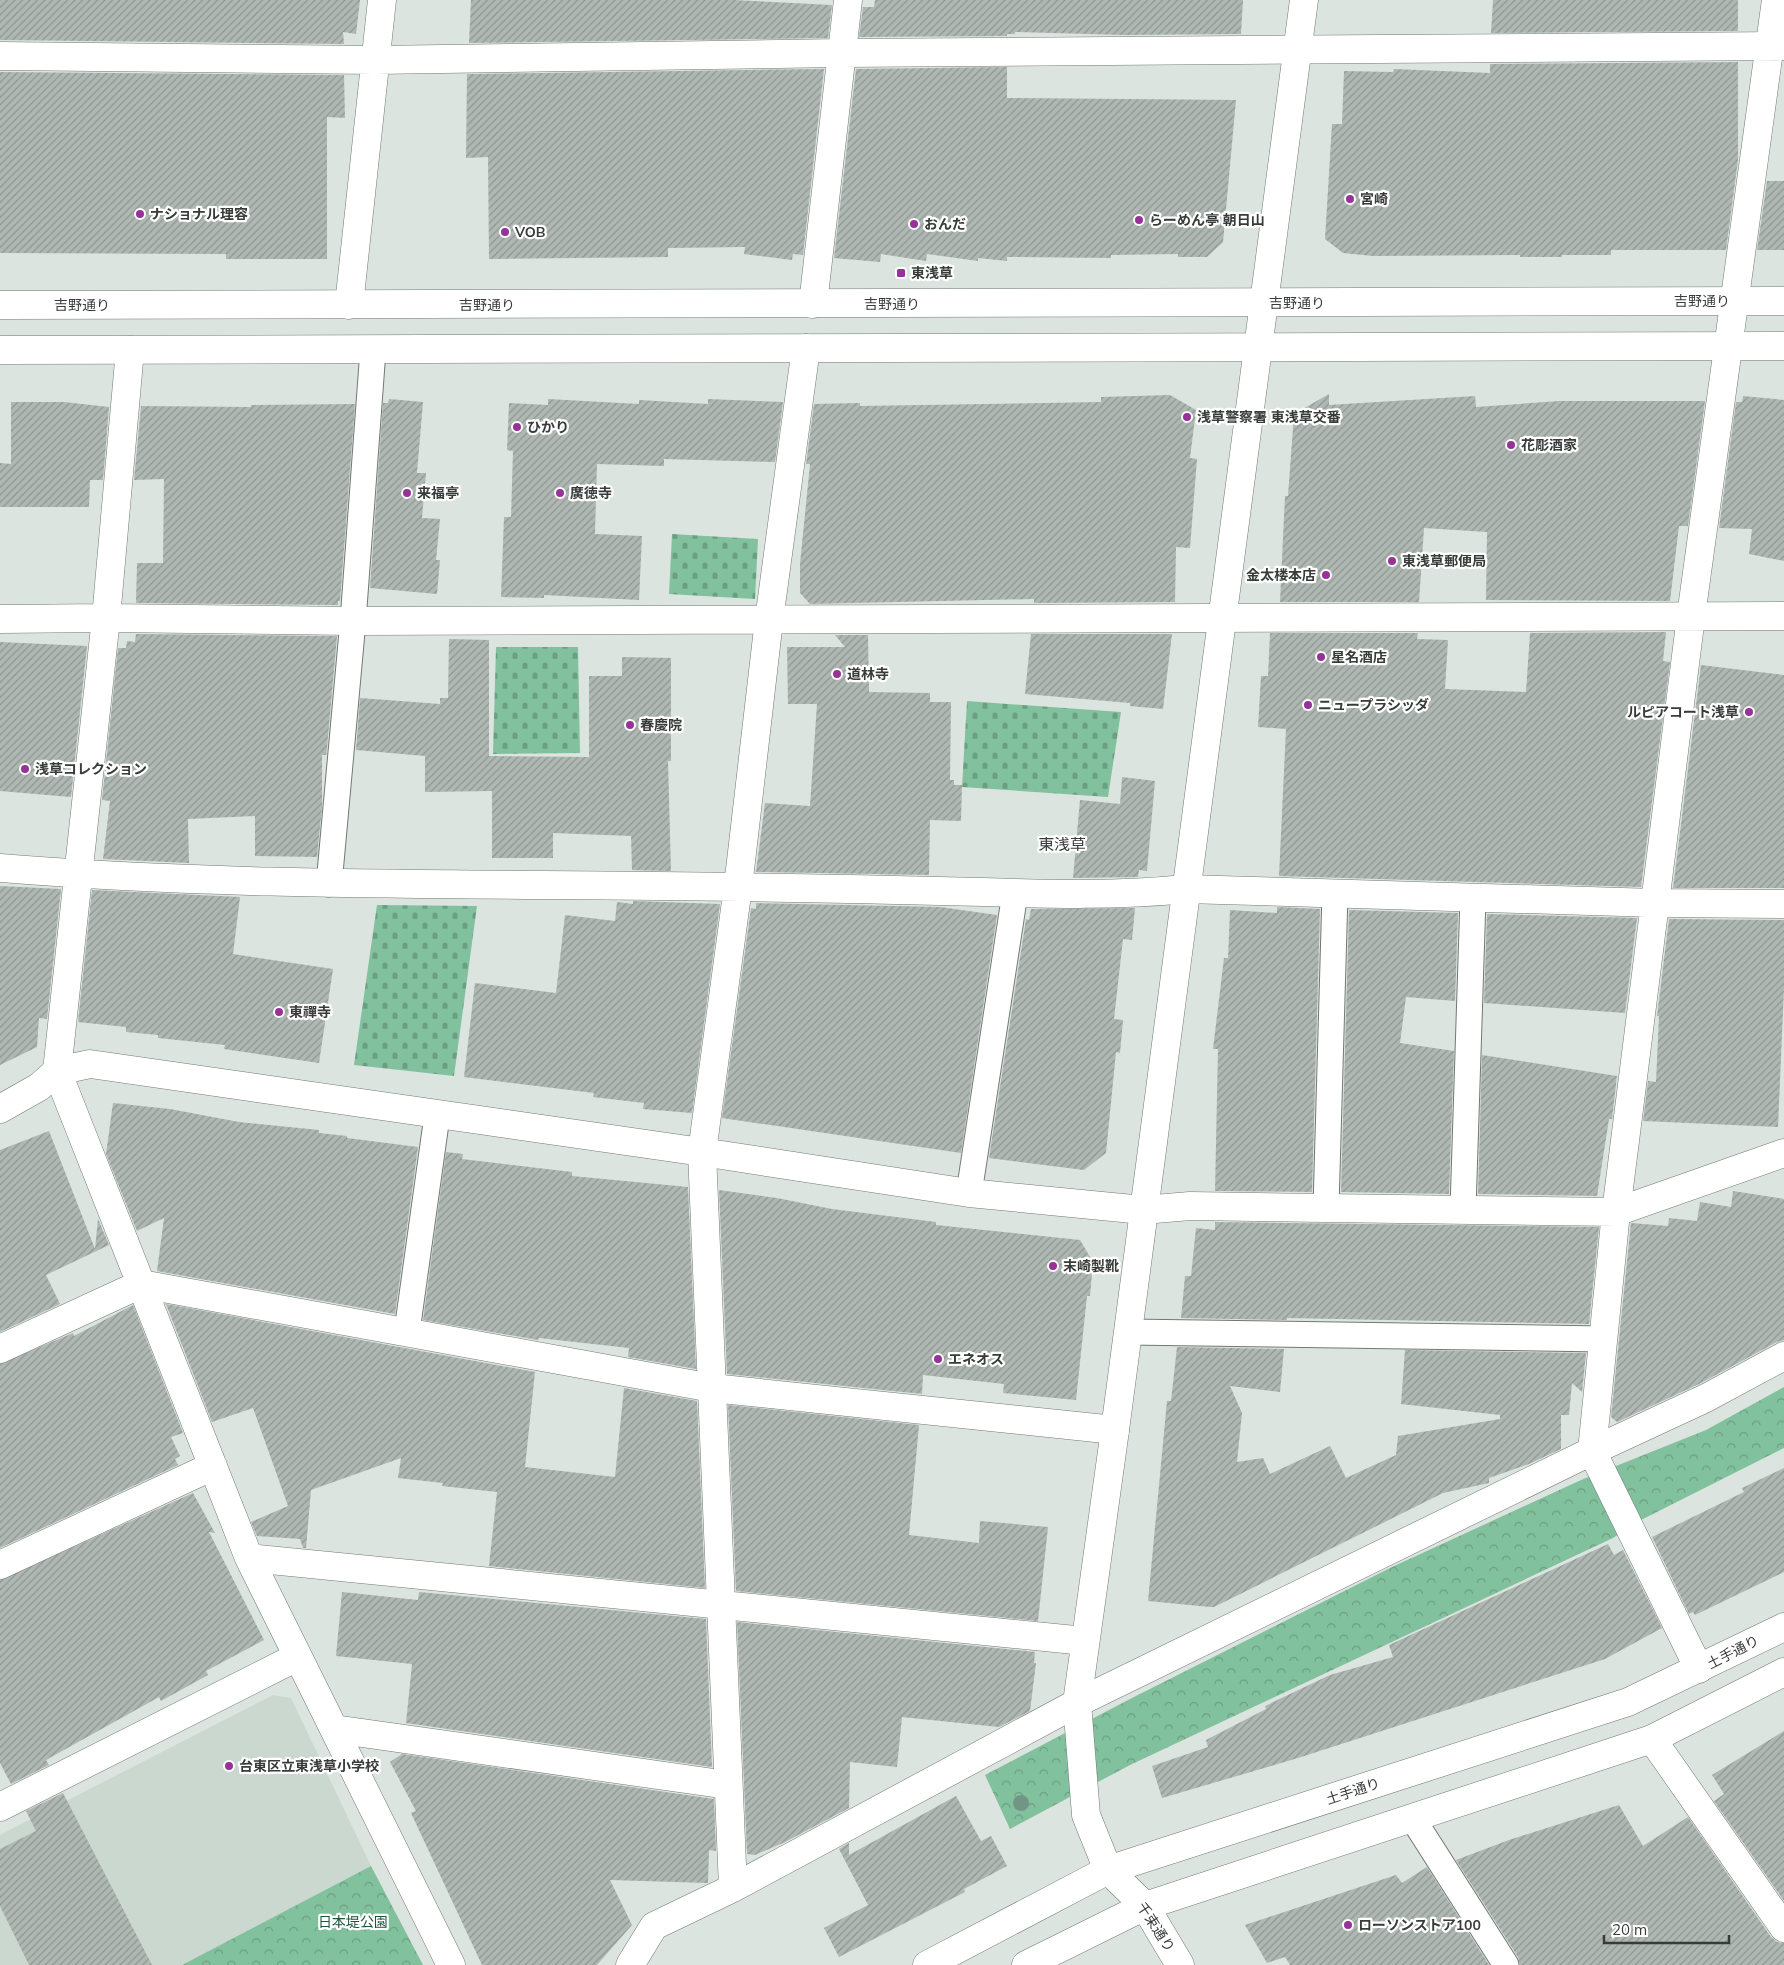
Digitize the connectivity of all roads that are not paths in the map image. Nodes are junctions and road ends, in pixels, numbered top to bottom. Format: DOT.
graph roads {
  1 [pos="382,0"];
  2 [pos="848,0"];
  3 [pos="1304,0"];
  4 [pos="1776,0"];
  5 [pos="1777,46"];
  6 [pos="1298,50"];
  7 [pos="841,53"];
  8 [pos="0,56"];
  9 [pos="375,60"];
  10 [pos="1735,301"];
  11 [pos="1784,301"];
  12 [pos="1264,303"];
  13 [pos="813,304"];
  14 [pos="0,305"];
  15 [pos="349,306"];
  16 [pos="1729,346"];
  17 [pos="1784,346"];
  18 [pos="1258,347"];
  19 [pos="806,348"];
  20 [pos="0,350"];
  21 [pos="130,350"];
  22 [pos="373,350"];
  23 [pos="1691,616"];
  24 [pos="1784,616"];
  25 [pos="106,618"];
  26 [pos="1222,618"];
  27 [pos="0,619"];
  28 [pos="769,620"];
  29 [pos="353,621"];
  30 [pos="0,868"];
  31 [pos="78,874"];
  32 [pos="329,884"];
  33 [pos="738,887"];
  34 [pos="1186,889"];
  35 [pos="1015,893"];
  36 [pos="1335,894"];
  37 [pos="1473,898"];
  38 [pos="1655,903"];
  39 [pos="1784,904"];
  40 [pos="57,1071"];
  41 [pos="0,1109"];
  42 [pos="437,1116"];
  43 [pos="702,1152"];
  44 [pos="1784,1153"];
  45 [pos="968,1193"];
  46 [pos="1326,1207"];
  47 [pos="1463,1209"];
  48 [pos="1143,1210"];
  49 [pos="1616,1212"];
  50 [pos="141,1284"];
  51 [pos="407,1331"];
  52 [pos="1128,1332"];
  53 [pos="1603,1339"];
  54 [pos="0,1349"];
  55 [pos="1784,1356"];
  56 [pos="712,1388"];
  57 [pos="1115,1430"];
  58 [pos="1592,1451"];
  59 [pos="213,1466"];
  60 [pos="249,1558"];
  61 [pos="0,1565"];
  62 [pos="721,1606"];
  63 [pos="1784,1626"];
  64 [pos="1085,1641"];
  65 [pos="297,1657"];
  66 [pos="1699,1669"];
  67 [pos="1784,1672"];
  68 [pos="1077,1703"];
  69 [pos="334,1729"];
  70 [pos="1652,1739"];
  71 [pos="728,1785"];
  72 [pos="0,1807"];
  73 [pos="1413,1819"];
  74 [pos="1108,1870"];
  75 [pos="733,1888"];
  76 [pos="1145,1906"];
  77 [pos="1784,1928"];
  78 [pos="451,1965"];
  79 [pos="630,1965"];
  80 [pos="927,1965"];
  81 [pos="1026,1965"];
  82 [pos="1180,1965"];
  83 [pos="1506,1965"];
  1 -- 9 [label="street"];
  2 -- 7 [label="street"];
  3 -- 6 [label="street"];
  4 -- 5 [label="street"];
  5 -- 6 [label="street"];
  5 -- 10 [label="street"];
  6 -- 7 [label="street"];
  6 -- 12 [label="street"];
  7 -- 9 [label="street"];
  7 -- 13 [label="street"];
  8 -- 9 [label="street"];
  9 -- 15 [label="street"];
  10 -- 11 [label="street, 吉野通り"];
  10 -- 12 [label="street, 吉野通り"];
  10 -- 16 [label="street"];
  12 -- 13 [label="street, 吉野通り"];
  12 -- 18 [label="street"];
  13 -- 15 [label="street, 吉野通り"];
  14 -- 15 [label="street, 吉野通り"];
  16 -- 17 [label="street"];
  16 -- 18 [label="street"];
  16 -- 23 [label="street"];
  18 -- 19 [label="street"];
  18 -- 26 [label="street"];
  19 -- 22 [label="street"];
  19 -- 28 [label="street"];
  20 -- 21 [label="street"];
  21 -- 22 [label="street"];
  21 -- 25 [label="street"];
  22 -- 29 [label="lane"];
  23 -- 24 [label="street"];
  23 -- 26 [label="street"];
  23 -- 38 [label="street"];
  25 -- 27 [label="street"];
  25 -- 29 [label="street"];
  25 -- 31 [label="street"];
  26 -- 28 [label="street"];
  26 -- 34 [label="street"];
  28 -- 29 [label="street"];
  28 -- 33 [label="street"];
  29 -- 32 [label="lane"];
  30 -- 31 [label="street"];
  31 -- 32 [label="street"];
  31 -- 40 [label="street"];
  32 -- 33 [label="street"];
  33 -- 35 [label="street"];
  33 -- 43 [label="street"];
  34 -- 35 [label="street"];
  34 -- 36 [label="street"];
  34 -- 48 [label="street"];
  35 -- 45 [label="lane"];
  36 -- 37 [label="street"];
  36 -- 46 [label="lane"];
  37 -- 38 [label="street"];
  37 -- 47 [label="lane"];
  38 -- 39 [label="street"];
  38 -- 49 [label="street"];
  40 -- 41 [label="street"];
  40 -- 42 [label="street"];
  40 -- 50 [label="street"];
  42 -- 43 [label="street"];
  42 -- 51 [label="lane"];
  43 -- 45 [label="street"];
  43 -- 56 [label="street"];
  44 -- 49 [label="street"];
  45 -- 48 [label="street"];
  46 -- 47 [label="street"];
  46 -- 48 [label="street"];
  47 -- 49 [label="street"];
  48 -- 52 [label="street"];
  49 -- 53 [label="street"];
  50 -- 51 [label="street"];
  50 -- 54 [label="street"];
  50 -- 59 [label="street"];
  51 -- 56 [label="street"];
  52 -- 53 [label="lane"];
  52 -- 57 [label="street"];
  53 -- 58 [label="street"];
  55 -- 58 [label="street"];
  56 -- 57 [label="street"];
  56 -- 62 [label="street"];
  57 -- 64 [label="street"];
  58 -- 66 [label="street"];
  58 -- 68 [label="street"];
  59 -- 60 [label="street"];
  59 -- 61 [label="street"];
  60 -- 62 [label="street"];
  60 -- 65 [label="street"];
  62 -- 64 [label="street"];
  62 -- 71 [label="street"];
  63 -- 66 [label="street, 土手通り"];
  64 -- 68 [label="street"];
  65 -- 69 [label="street"];
  65 -- 72 [label="street"];
  66 -- 74 [label="street, 土手通り"];
  67 -- 70 [label="street"];
  68 -- 74 [label="street"];
  68 -- 75 [label="street"];
  69 -- 71 [label="street"];
  69 -- 78 [label="street"];
  70 -- 73 [label="street"];
  70 -- 77 [label="street"];
  71 -- 75 [label="street"];
  73 -- 76 [label="street"];
  73 -- 83 [label="lane"];
  74 -- 76 [label="street, 千束通り"];
  74 -- 80 [label="street, 土手通り"];
  75 -- 79 [label="street"];
  76 -- 81 [label="street"];
  76 -- 82 [label="street, 千束通り"];
}
